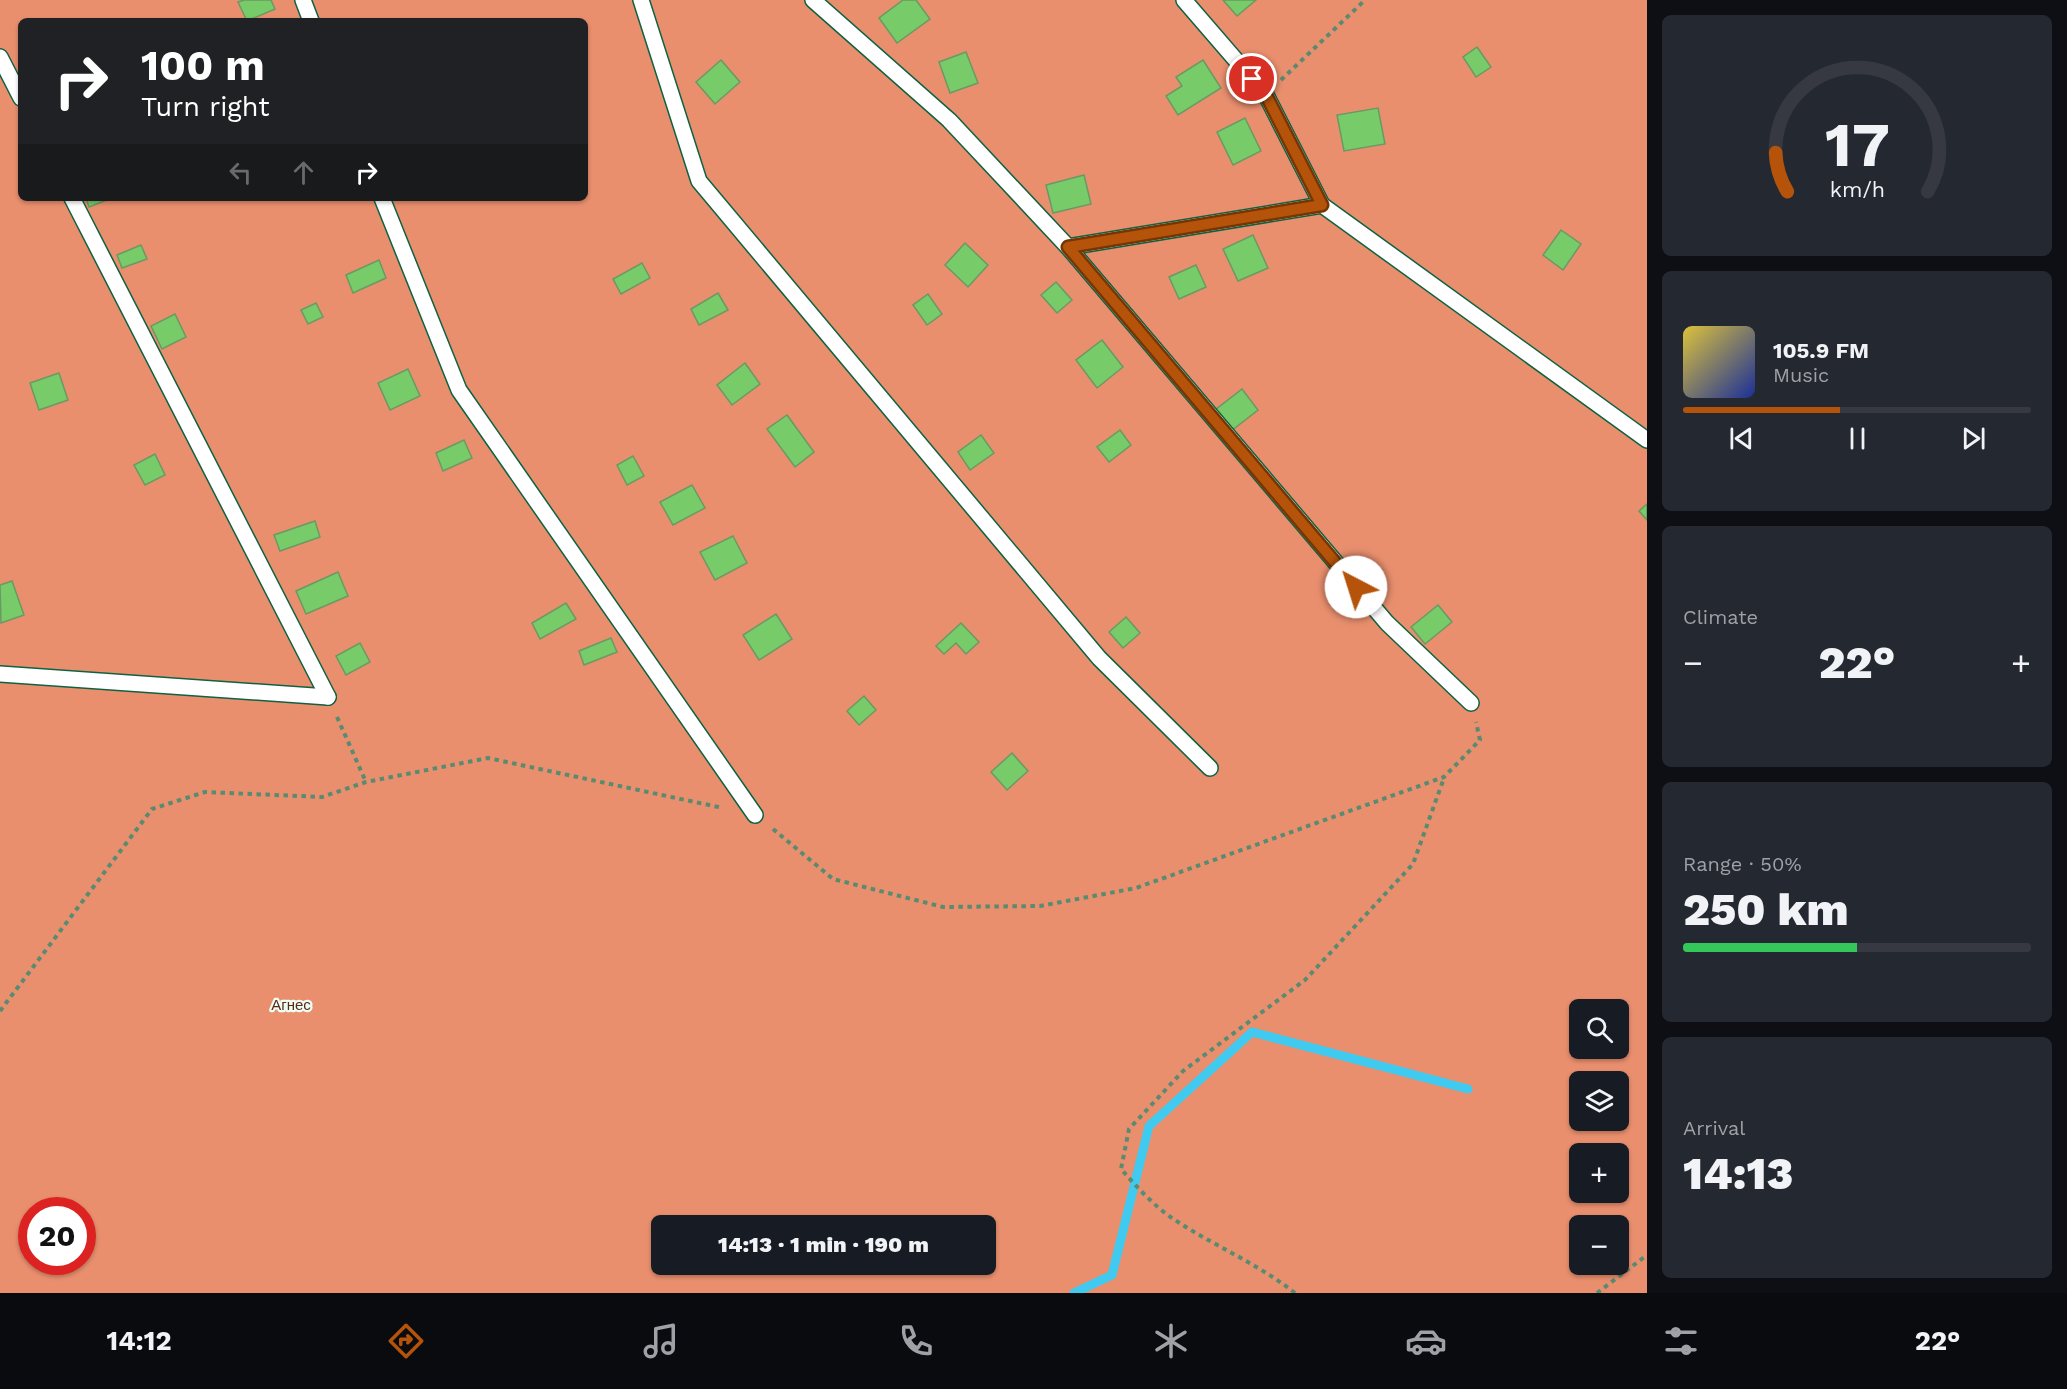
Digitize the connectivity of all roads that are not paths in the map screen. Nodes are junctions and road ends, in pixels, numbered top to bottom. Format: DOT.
graph roads {
  1 [pos="303,0"];
  2 [pos="641,0"];
  3 [pos="813,0"];
  4 [pos="1184,0"];
  5 [pos="310,18"];
  6 [pos="0,57"];
  7 [pos="18,92"];
  8 [pos="74,201"];
  9 [pos="383,201"];
  10 [pos="1322,205"];
  11 [pos="1068,247"];
  12 [pos="1647,440"];
  13 [pos="1,671"];
  14 [pos="1471,703"];
  15 [pos="1210,768"];
  16 [pos="755,815"];
  1 -- 5 [label="lane"];
  2 -- 15 [label="lane"];
  3 -- 11 [label="lane"];
  4 -- 10 [label="lane"];
  6 -- 7 [label="lane"];
  8 -- 13 [label="lane"];
  9 -- 16 [label="lane"];
  10 -- 11 [label="lane"];
  10 -- 12 [label="lane"];
  11 -- 14 [label="lane"];
}
